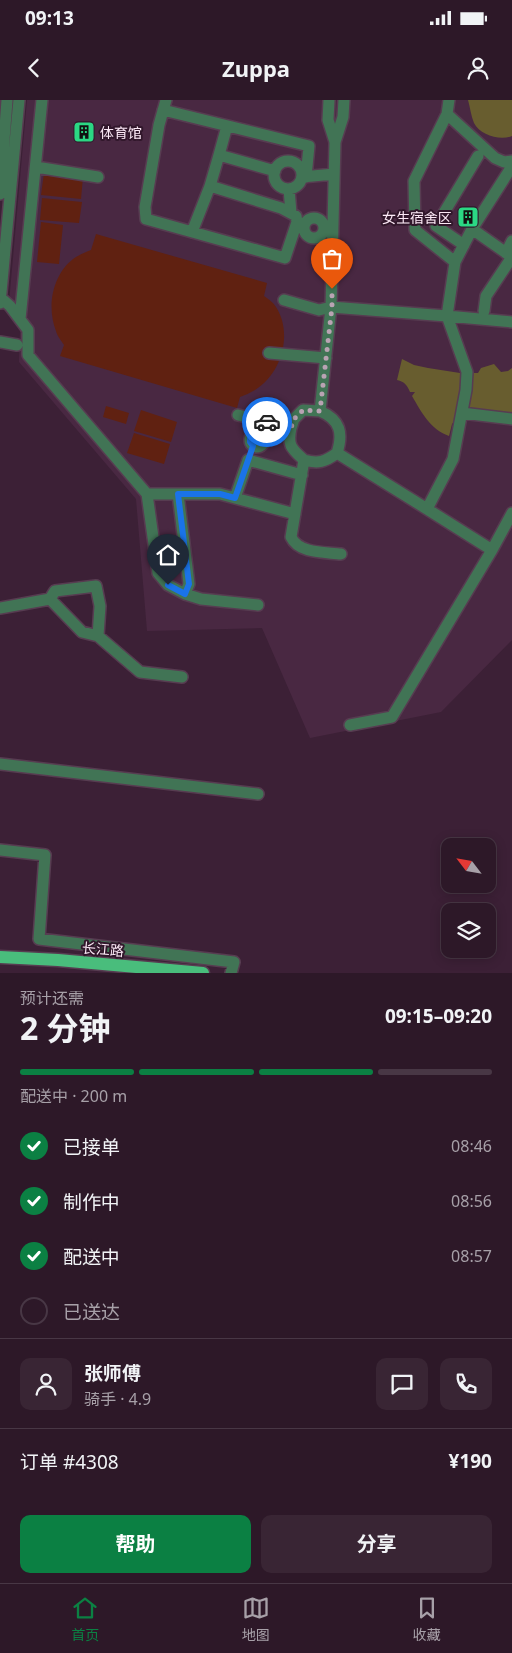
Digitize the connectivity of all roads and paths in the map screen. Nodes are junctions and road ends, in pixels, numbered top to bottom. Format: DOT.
graph roads {
  1 [pos="7,100"];
  2 [pos="19,100"];
  3 [pos="42,100"];
  4 [pos="329,100"];
  5 [pos="344,100"];
  6 [pos="449,100"];
  7 [pos="165,105"];
  8 [pos="447,114"];
  9 [pos="227,126"];
  10 [pos="335,142"];
  11 [pos="219,155"];
  12 [pos="478,156"];
  13 [pos="510,166"];
  14 [pos="36,167"];
  15 [pos="275,170"];
  16 [pos="334,174"];
  17 [pos="98,177"];
  18 [pos="304,177"];
  19 [pos="210,186"];
  20 [pos="289,189"];
  21 [pos="0,194"];
  22 [pos="297,221"];
  23 [pos="472,229"];
  24 [pos="192,232"];
  25 [pos="512,241"];
  26 [pos="464,245"];
  27 [pos="510,256"];
  28 [pos="2,262"];
  29 [pos="454,262"];
  30 [pos="284,300"];
  31 [pos="0,303"];
  32 [pos="332,307"];
  33 [pos="484,311"];
  34 [pos="447,316"];
  35 [pos="20,319"];
  36 [pos="512,322"];
  37 [pos="0,342"];
  38 [pos="17,345"];
  39 [pos="270,353"];
  40 [pos="326,358"];
  41 [pos="320,411"];
  42 [pos="238,416"];
  43 [pos="461,416"];
  44 [pos="512,419"];
  45 [pos="262,421"];
  46 [pos="291,428"];
  47 [pos="337,453"];
  48 [pos="248,460"];
  49 [pos="304,460"];
  50 [pos="302,474"];
  51 [pos="147,494"];
  52 [pos="178,494"];
  53 [pos="235,498"];
  54 [pos="427,509"];
  55 [pos="512,513"];
  56 [pos="295,514"];
  57 [pos="492,550"];
  58 [pos="342,554"];
  59 [pos="185,594"];
  60 [pos="50,599"];
  61 [pos="258,604"];
  62 [pos="0,608"];
  63 [pos="98,636"];
  64 [pos="182,677"];
  65 [pos="350,725"];
  66 [pos="0,764"];
  67 [pos="258,794"];
  68 [pos="0,850"];
  69 [pos="64,942"];
  70 [pos="0,957"];
  71 [pos="58,960"];
  72 [pos="203,973"];
  73 [pos="231,973"];
  1 -- 21 [label="street"];
  2 -- 28 [label="street"];
  3 -- 14 [label="street"];
  4 -- 10 [label="street"];
  5 -- 10 [label="street"];
  6 -- 8 [label="street"];
  7 -- 9 [label="street"];
  7 -- 24 [label="street"];
  8 -- 13 [label="street"];
  8 -- 29 [label="street"];
  9 -- 11 [label="street"];
  9 -- 18 [label="street"];
  10 -- 16 [label="street"];
  11 -- 15 [label="street"];
  11 -- 19 [label="street"];
  12 -- 26 [label="street"];
  13 -- 23 [label="street"];
  14 -- 17 [label="street"];
  14 -- 35 [label="street"];
  15 -- 18 [label="street"];
  15 -- 20 [label="street"];
  16 -- 18 [label="street"];
  16 -- 32 [label="street"];
  18 -- 20 [label="street"];
  19 -- 22 [label="street"];
  19 -- 24 [label="street"];
  20 -- 22 [label="street"];
  22 -- 24 [label="street"];
  23 -- 26 [label="street"];
  23 -- 27 [label="street"];
  25 -- 27 [label="street"];
  26 -- 29 [label="street"];
  27 -- 33 [label="street"];
  28 -- 31 [label="street"];
  29 -- 34 [label="street"];
  30 -- 32 [label="street"];
  31 -- 35 [label="street"];
  32 -- 34 [label="street"];
  32 -- 40 [label="street"];
  34 -- 36 [label="street"];
  34 -- 43 [label="street"];
  35 -- 51 [label="street"];
  37 -- 38 [label="street"];
  39 -- 40 [label="street"];
  40 -- 41 [label="street"];
  41 -- 46 [label="street"];
  41 -- 47 [label="street"];
  42 -- 45 [label="street"];
  43 -- 44 [label="street"];
  43 -- 54 [label="street"];
  45 -- 46 [label="street"];
  45 -- 48 [label="street"];
  46 -- 49 [label="street"];
  47 -- 49 [label="street"];
  47 -- 54 [label="street"];
  48 -- 50 [label="street"];
  48 -- 53 [label="street"];
  49 -- 50 [label="street"];
  50 -- 56 [label="street"];
  51 -- 52 [label="street"];
  51 -- 59 [label="street"];
  52 -- 53 [label="street"];
  52 -- 59 [label="street"];
  53 -- 56 [label="street"];
  54 -- 57 [label="street"];
  55 -- 57 [label="street"];
  56 -- 58 [label="street"];
  57 -- 65 [label="street"];
  59 -- 61 [label="street"];
  60 -- 62 [label="street"];
  60 -- 63 [label="street"];
  60 -- 63 [label="street"];
  63 -- 64 [label="street"];
  66 -- 67 [label="street"];
  68 -- 69 [label="street"];
  69 -- 71 [label="street"];
  69 -- 73 [label="street"];
  70 -- 71 [label="main road, 长江路"];
  71 -- 72 [label="main road, 长江路"];
}
